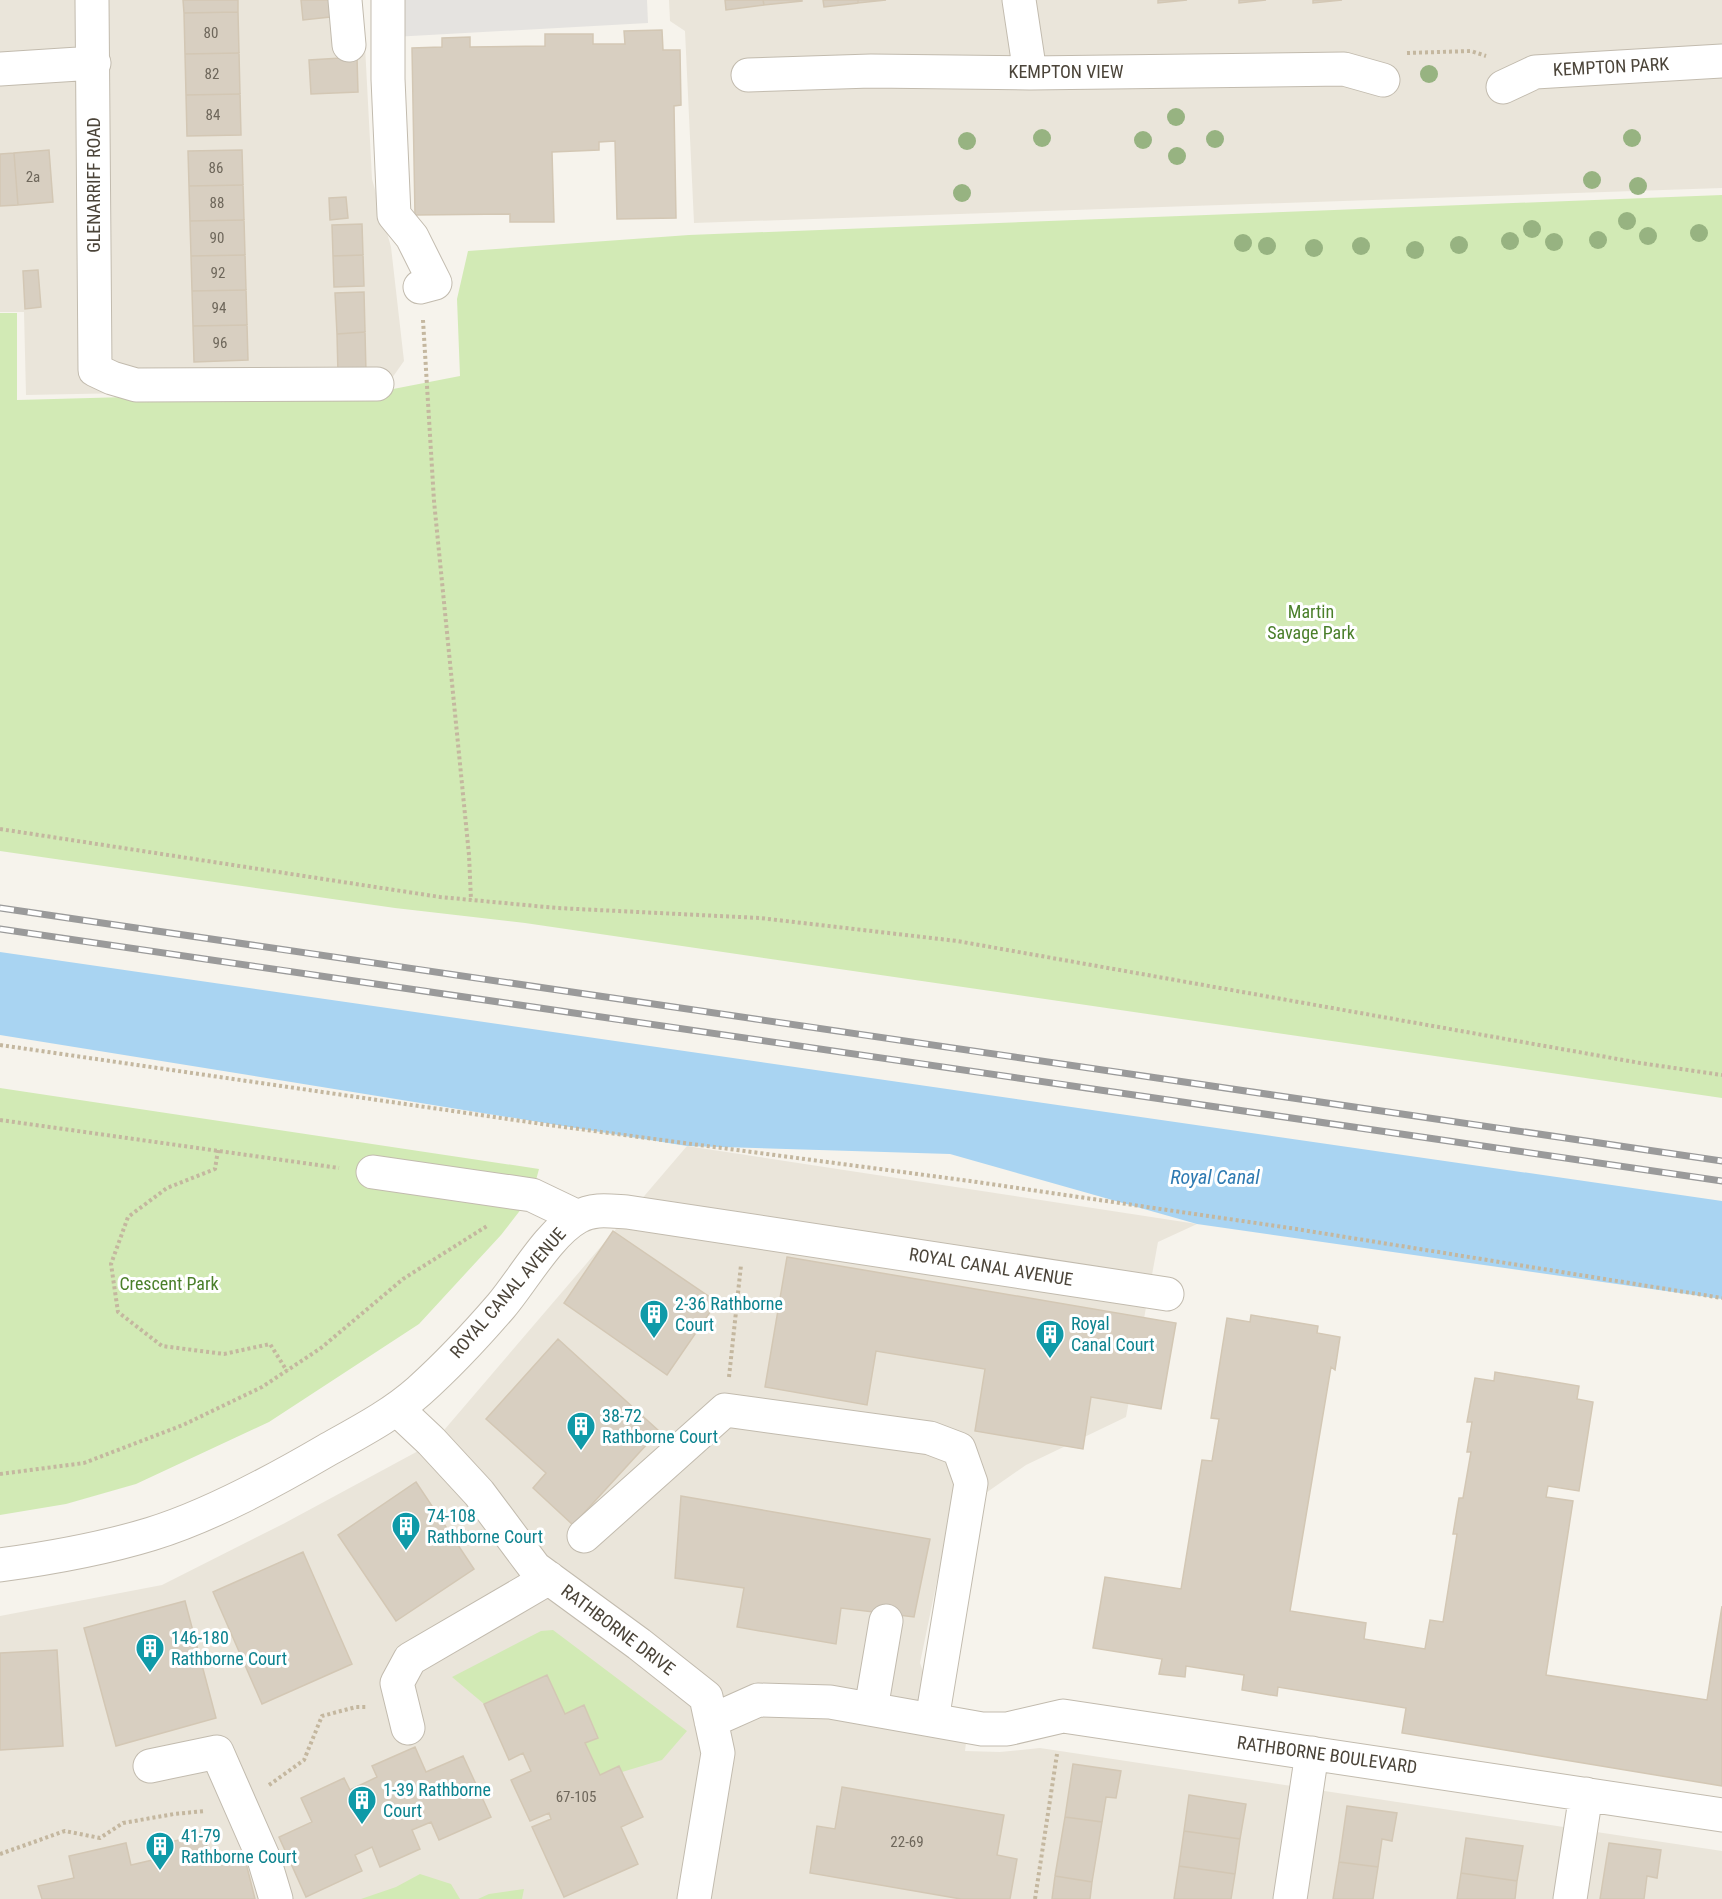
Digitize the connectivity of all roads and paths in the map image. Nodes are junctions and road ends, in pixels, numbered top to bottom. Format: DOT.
graph roads {
  1 [pos="92,0"];
  2 [pos="345,0"];
  3 [pos="388,0"];
  4 [pos="1019,0"];
  5 [pos="349,45"];
  6 [pos="1400,53"];
  7 [pos="1722,61"];
  8 [pos="94,63"];
  9 [pos="0,69"];
  10 [pos="1535,72"];
  11 [pos="1030,73"];
  12 [pos="748,75"];
  13 [pos="1383,80"];
  14 [pos="1503,87"];
  15 [pos="420,287"];
  16 [pos="378,384"];
  17 [pos="0,830"];
  18 [pos="471,900"];
  19 [pos="0,1045"];
  20 [pos="1722,1075"];
  21 [pos="0,1120"];
  22 [pos="218,1150"];
  23 [pos="373,1172"];
  24 [pos="578,1217"];
  25 [pos="488,1225"];
  26 [pos="745,1231"];
  27 [pos="1167,1294"];
  28 [pos="1722,1298"];
  29 [pos="287,1371"];
  30 [pos="397,1409"];
  31 [pos="725,1410"];
  32 [pos="0,1474"];
  33 [pos="584,1536"];
  34 [pos="0,1565"];
  35 [pos="549,1578"];
  36 [pos="886,1621"];
  37 [pos="871,1709"];
  38 [pos="1063,1716"];
  39 [pos="711,1720"];
  40 [pos="932,1720"];
  41 [pos="408,1728"];
  42 [pos="1312,1753"];
  43 [pos="150,1766"];
  44 [pos="1586,1794"];
  45 [pos="1722,1815"];
  46 [pos="276,1899"];
  47 [pos="694,1899"];
  48 [pos="1035,1899"];
  49 [pos="1290,1899"];
  50 [pos="1570,1899"];
  1 -- 8 [label="street, GLENARRIFF ROAD"];
  2 -- 5 [label="street"];
  3 -- 15 [label="street"];
  4 -- 11 [label="street"];
  6 -- 10 [label="path"];
  7 -- 10 [label="street, KEMPTON PARK"];
  8 -- 9 [label="street"];
  8 -- 16 [label="street, GLENARRIFF ROAD"];
  10 -- 14 [label="street, KEMPTON PARK"];
  11 -- 12 [label="street, KEMPTON VIEW"];
  11 -- 13 [label="street, KEMPTON VIEW"];
  15 -- 18 [label="path"];
  17 -- 18 [label="path"];
  18 -- 20 [label="path"];
  19 -- 28 [label="path"];
  21 -- 22 [label="path"];
  22 -- 23 [label="path"];
  22 -- 29 [label="path"];
  23 -- 24 [label="street"];
  24 -- 26 [label="street, ROYAL CANAL AVENUE"];
  24 -- 30 [label="street, ROYAL CANAL AVENUE"];
  25 -- 29 [label="path"];
  26 -- 27 [label="street, ROYAL CANAL AVENUE"];
  26 -- 31 [label="path"];
  29 -- 32 [label="path"];
  30 -- 34 [label="street, ROYAL CANAL AVENUE"];
  30 -- 35 [label="street, RATHBORNE DRIVE"];
  31 -- 33 [label="street"];
  31 -- 40 [label="street"];
  35 -- 39 [label="street, RATHBORNE DRIVE"];
  35 -- 41 [label="street"];
  36 -- 37 [label="street"];
  37 -- 39 [label="street, RATHBORNE BOULEVARD"];
  37 -- 40 [label="street, RATHBORNE BOULEVARD"];
  38 -- 40 [label="street, RATHBORNE BOULEVARD"];
  38 -- 42 [label="street, RATHBORNE BOULEVARD"];
  38 -- 48 [label="path"];
  39 -- 47 [label="street, RATHBORNE DRIVE"];
  42 -- 44 [label="street, RATHBORNE BOULEVARD"];
  42 -- 49 [label="street"];
  43 -- 46 [label="street"];
  44 -- 45 [label="street, RATHBORNE BOULEVARD"];
  44 -- 50 [label="street"];
}
